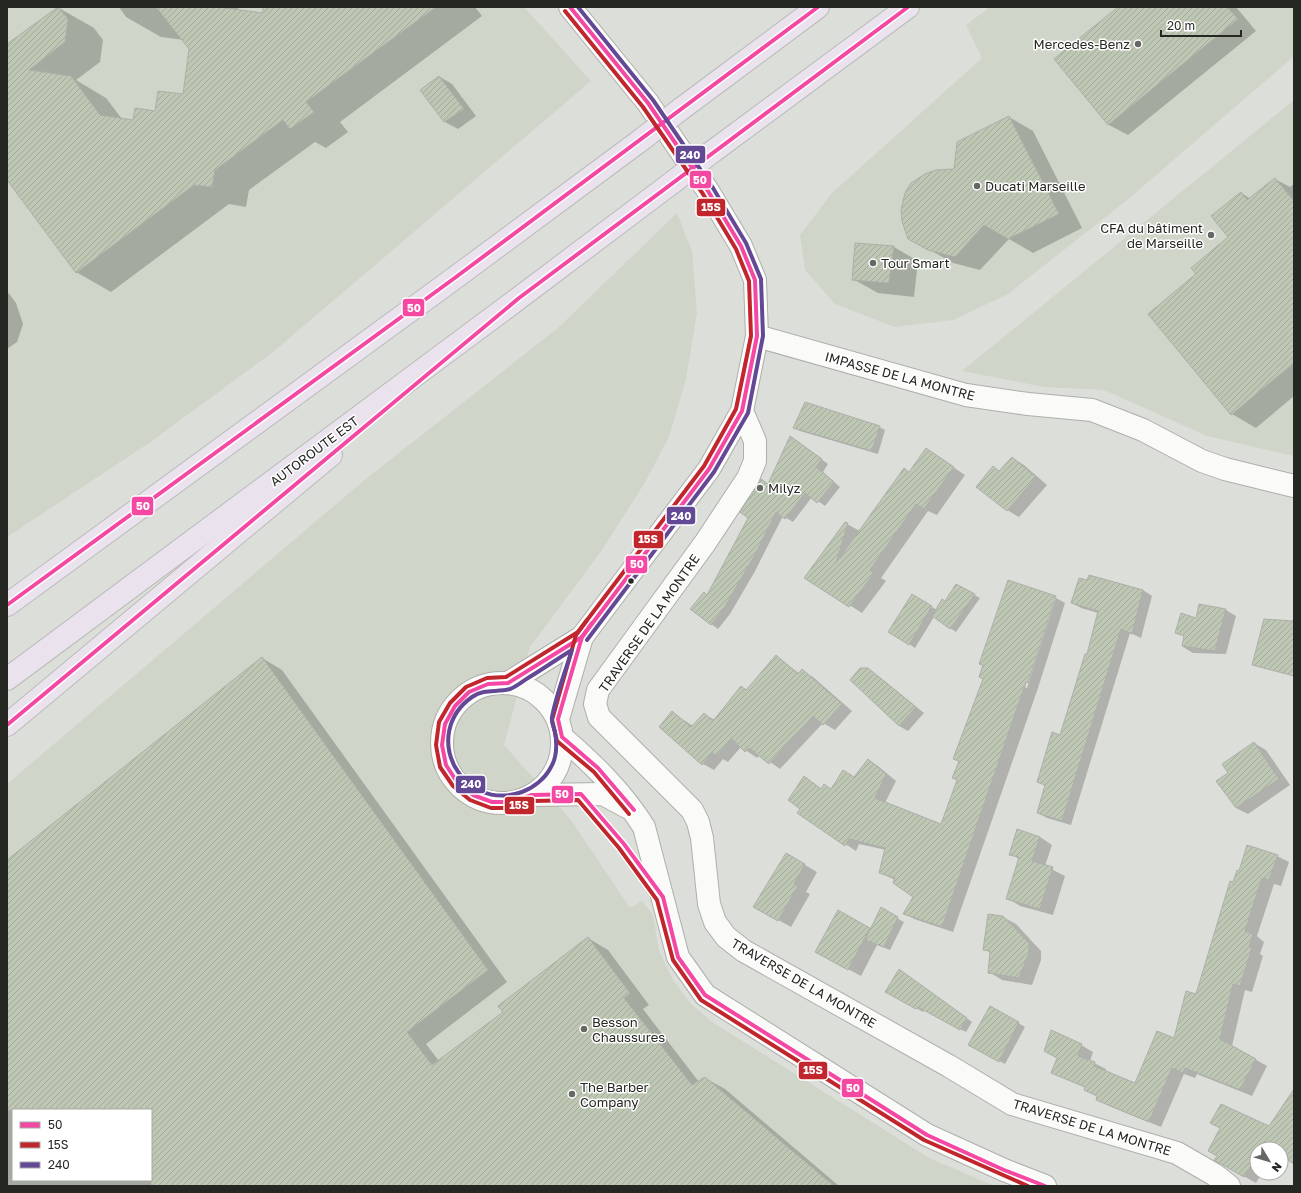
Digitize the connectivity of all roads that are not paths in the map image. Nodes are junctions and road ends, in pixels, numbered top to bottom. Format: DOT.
graph roads {
  1 [pos="570,7"];
  2 [pos="818,7"];
  3 [pos="908,7"];
  4 [pos="519,298"];
  5 [pos="757,336"];
  6 [pos="742,411"];
  7 [pos="1294,486"];
  8 [pos="7,605"];
  9 [pos="582,637"];
  10 [pos="7,679"];
  11 [pos="508,682"];
  12 [pos="7,726"];
  13 [pos="560,728"];
  14 [pos="532,795"];
  15 [pos="633,810"];
  16 [pos="1045,1186"];
  17 [pos="1230,1186"];
  1 -- 5 [label="street"];
  2 -- 8 [label="highway, bridge"];
  3 -- 4 [label="highway, AUTOROUTE EST, bridge"];
  4 -- 10 [label="highway, AUTOROUTE EST"];
  4 -- 12 [label="highway"];
  5 -- 6 [label="street"];
  5 -- 7 [label="street, IMPASSE DE LA MONTRE"];
  6 -- 9 [label="street"];
  6 -- 17 [label="street, TRAVERSE DE LA MONTRE"];
  9 -- 11 [label="street"];
  9 -- 13 [label="street"];
  11 -- 13 [label="street"];
  11 -- 14 [label="street"];
  13 -- 14 [label="street"];
  13 -- 15 [label="street"];
  14 -- 15 [label="street"];
  15 -- 16 [label="street"];
}
